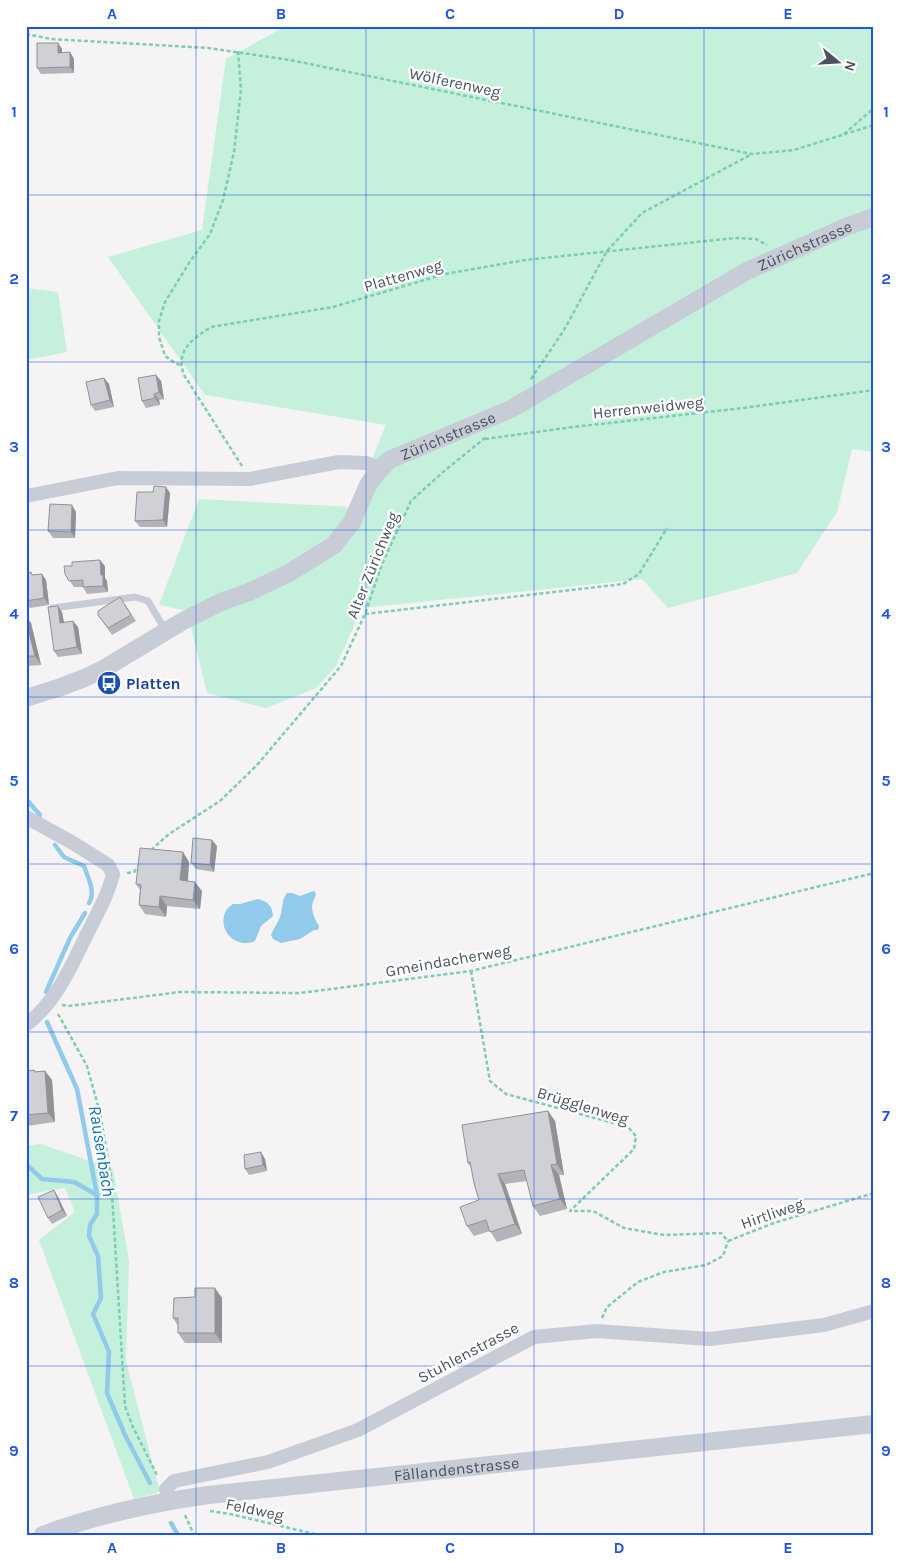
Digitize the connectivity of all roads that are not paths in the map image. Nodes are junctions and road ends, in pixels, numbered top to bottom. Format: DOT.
graph roads {
  1 [pos="874,217"];
  2 [pos="381,469"];
  3 [pos="26,496"];
  4 [pos="53,608"];
  5 [pos="166,631"];
  6 [pos="26,698"];
  7 [pos="26,817"];
  8 [pos="26,1025"];
  9 [pos="874,1311"];
  10 [pos="874,1424"];
  11 [pos="167,1495"];
  12 [pos="43,1535"];
  1 -- 2 [label="street, Zürichstrasse"];
  2 -- 3 [label="street"];
  2 -- 5 [label="street, Zürichstrasse"];
  4 -- 5 [label="lane"];
  5 -- 6 [label="street, Zürichstrasse"];
  7 -- 8 [label="street"];
  9 -- 11 [label="street, Stuhlenstrasse"];
  10 -- 11 [label="street, Fällandenstrasse"];
  11 -- 12 [label="street, Fällandenstrasse"];
}
